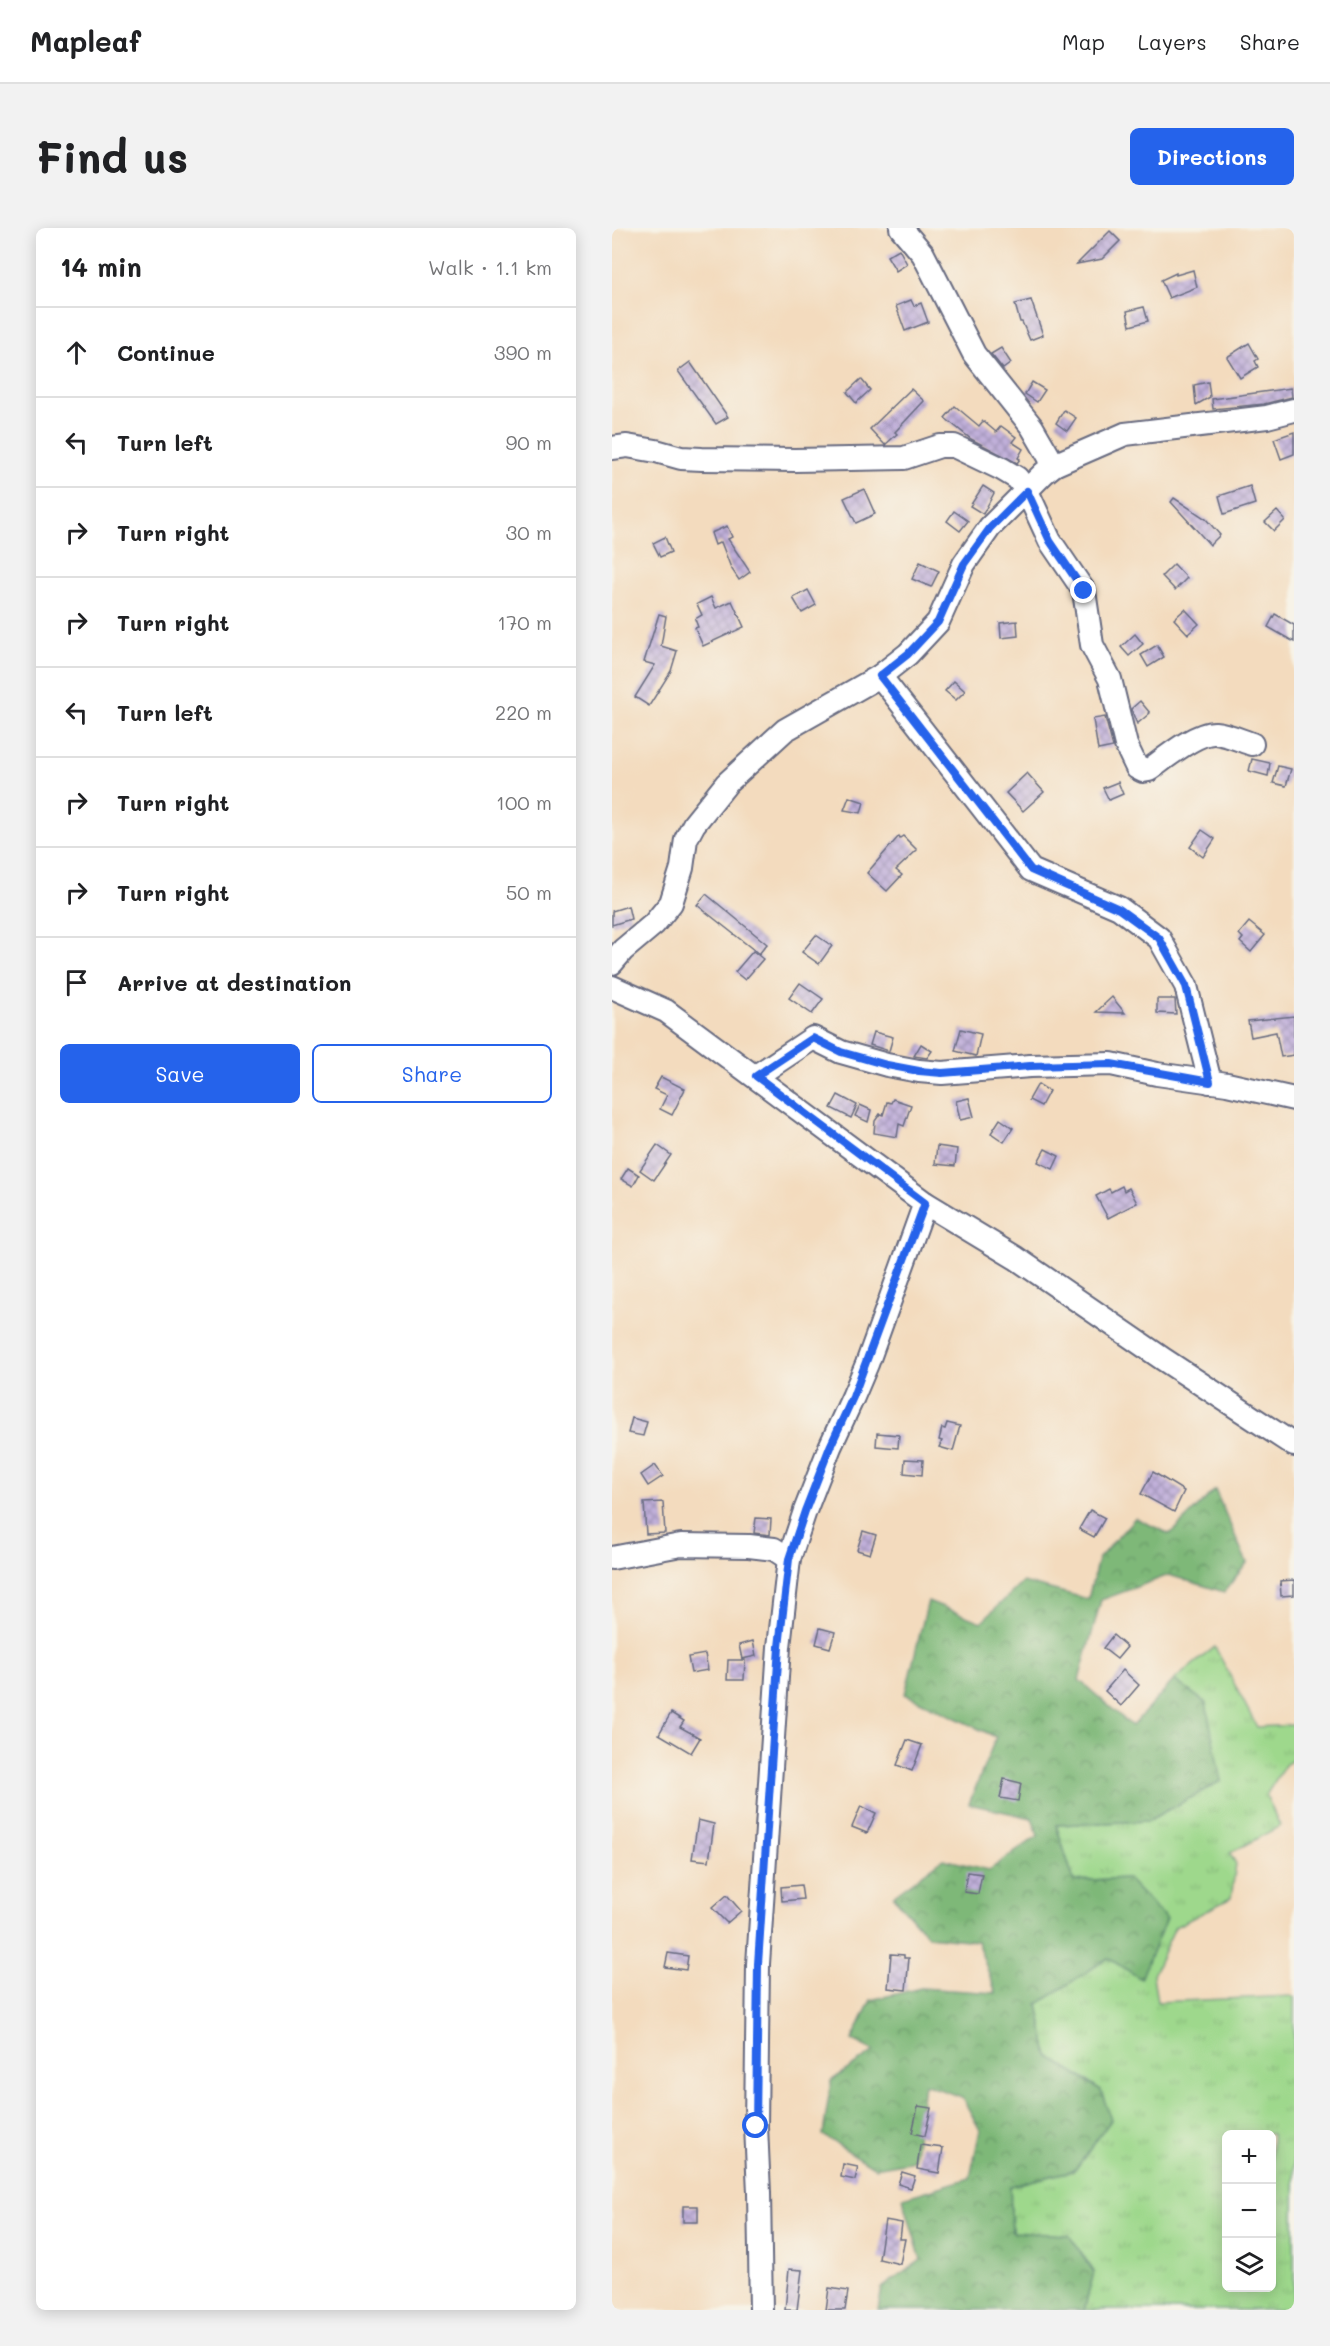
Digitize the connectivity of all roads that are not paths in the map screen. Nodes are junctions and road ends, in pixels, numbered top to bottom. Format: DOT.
graph roads {
  1 [pos="901,228"];
  2 [pos="1294,410"];
  3 [pos="612,448"];
  4 [pos="1054,465"];
  5 [pos="1027,491"];
  6 [pos="880,676"];
  7 [pos="1252,744"];
  8 [pos="612,963"];
  9 [pos="612,987"];
  10 [pos="756,1076"];
  11 [pos="1210,1082"];
  12 [pos="1294,1099"];
  13 [pos="925,1203"];
  14 [pos="1294,1445"];
  15 [pos="612,1558"];
  16 [pos="789,1559"];
  17 [pos="761,2310"];
  1 -- 4 [label="street"];
  2 -- 4 [label="street"];
  3 -- 5 [label="street"];
  4 -- 5 [label="street"];
  5 -- 6 [label="street"];
  5 -- 7 [label="street"];
  6 -- 8 [label="street"];
  6 -- 11 [label="street"];
  9 -- 10 [label="street"];
  10 -- 11 [label="street"];
  10 -- 13 [label="street"];
  11 -- 12 [label="street"];
  13 -- 14 [label="street"];
  13 -- 16 [label="street"];
  15 -- 16 [label="street"];
  16 -- 17 [label="street"];
}
